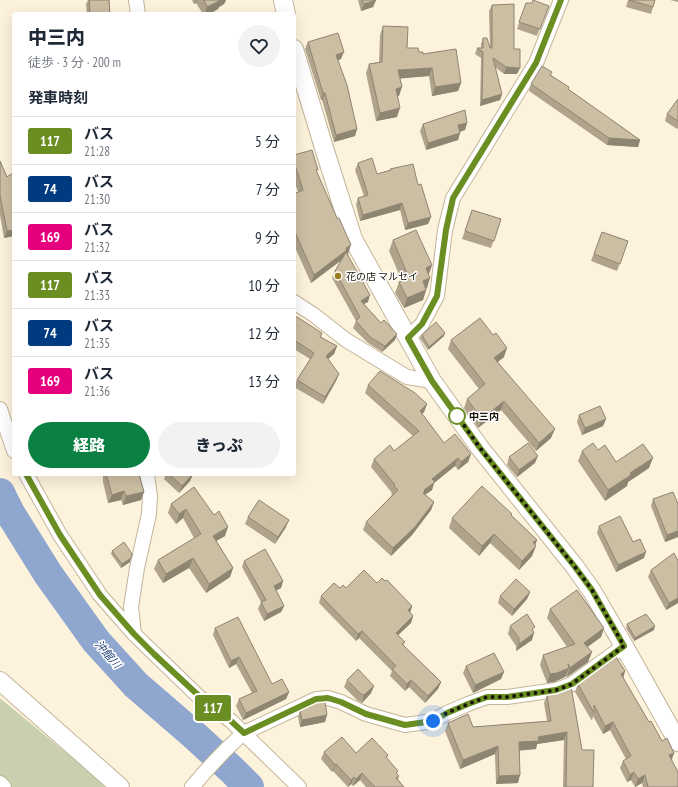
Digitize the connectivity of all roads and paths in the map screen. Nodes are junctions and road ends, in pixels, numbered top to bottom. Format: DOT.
graph roads {
  1 [pos="136,0"];
  2 [pos="283,0"];
  3 [pos="561,0"];
  4 [pos="138,12"];
  5 [pos="286,12"];
  6 [pos="296,56"];
  7 [pos="296,303"];
  8 [pos="408,338"];
  9 [pos="432,381"];
  10 [pos="0,409"];
  11 [pos="12,445"];
  12 [pos="27,476"];
  13 [pos="147,476"];
  14 [pos="134,634"];
  15 [pos="624,646"];
  16 [pos="0,681"];
  17 [pos="240,737"];
  18 [pos="678,742"];
  19 [pos="0,783"];
  20 [pos="196,783"];
  21 [pos="4,787"];
  22 [pos="120,787"];
  23 [pos="299,787"];
  1 -- 4 [label="street"];
  2 -- 5 [label="street"];
  3 -- 8 [label="street"];
  6 -- 8 [label="street"];
  7 -- 9 [label="street"];
  8 -- 9 [label="street"];
  9 -- 15 [label="street"];
  10 -- 11 [label="street"];
  12 -- 14 [label="street"];
  13 -- 14 [label="street"];
  14 -- 17 [label="street"];
  15 -- 17 [label="street"];
  15 -- 18 [label="street"];
  16 -- 22 [label="street"];
  17 -- 20 [label="street"];
  17 -- 23 [label="street"];
  19 -- 21 [label="street"];
}
